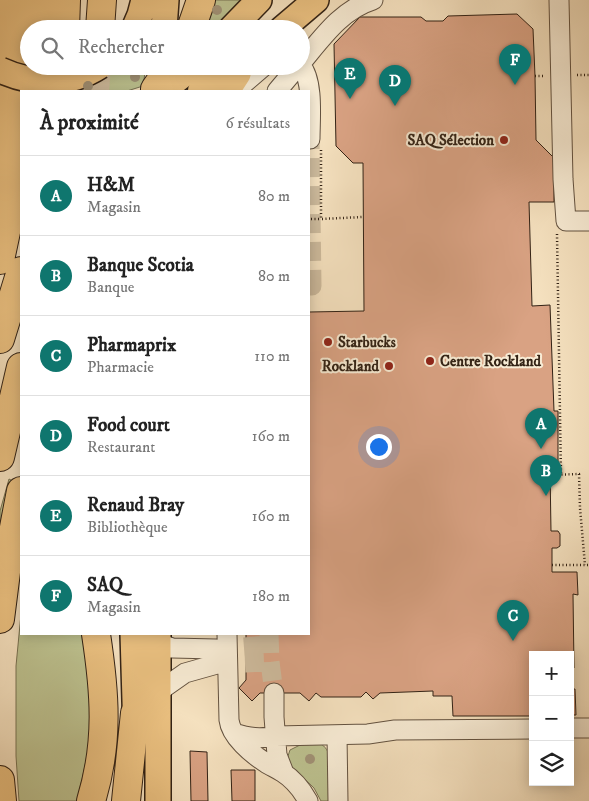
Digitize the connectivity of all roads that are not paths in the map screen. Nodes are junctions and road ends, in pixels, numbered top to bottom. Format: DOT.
graph roads {
  1 [pos="14,0"];
  2 [pos="41,0"];
  3 [pos="66,0"];
  4 [pos="102,0"];
  5 [pos="144,0"];
  6 [pos="166,0"];
  7 [pos="201,0"];
  8 [pos="259,0"];
  9 [pos="372,0"];
  10 [pos="559,0"];
  11 [pos="305,9"];
  12 [pos="40,20"];
  13 [pos="65,20"];
  14 [pos="101,20"];
  15 [pos="138,20"];
  16 [pos="165,20"];
  17 [pos="194,20"];
  18 [pos="240,20"];
  19 [pos="292,20"];
  20 [pos="310,52"];
  21 [pos="0,70"];
  22 [pos="35,75"];
  23 [pos="61,75"];
  24 [pos="83,75"];
  25 [pos="186,75"];
  26 [pos="237,75"];
  27 [pos="254,75"];
  28 [pos="291,75"];
  29 [pos="307,75"];
  30 [pos="0,84"];
  31 [pos="156,85"];
  32 [pos="33,90"];
  33 [pos="59,90"];
  34 [pos="228,90"];
  35 [pos="236,90"];
  36 [pos="278,90"];
  37 [pos="20,95"];
  38 [pos="316,144"];
  39 [pos="20,168"];
  40 [pos="589,221"];
  41 [pos="8,226"];
  42 [pos="0,260"];
  43 [pos="20,274"];
  44 [pos="0,340"];
  45 [pos="20,371"];
  46 [pos="0,457"];
  47 [pos="20,496"];
  48 [pos="0,619"];
  49 [pos="114,635"];
  50 [pos="228,635"];
  51 [pos="158,638"];
  52 [pos="158,692"];
  53 [pos="274,693"];
  54 [pos="135,713"];
  55 [pos="574,728"];
  56 [pos="589,728"];
  57 [pos="529,729"];
  58 [pos="234,733"];
  59 [pos="336,735"];
  60 [pos="276,736"];
  61 [pos="284,773"];
  62 [pos="0,780"];
  63 [pos="2,801"];
  64 [pos="91,801"];
  65 [pos="103,801"];
  66 [pos="126,801"];
  67 [pos="138,801"];
  68 [pos="158,801"];
  69 [pos="308,801"];
  70 [pos="338,801"];
  1 -- 41 [label="highway"];
  2 -- 12 [label="highway"];
  3 -- 13 [label="highway"];
  4 -- 14 [label="highway"];
  5 -- 15 [label="main road"];
  6 -- 16 [label="main road"];
  7 -- 17 [label="highway"];
  8 -- 18 [label="main road"];
  9 -- 20 [label="lane"];
  10 -- 40 [label="lane"];
  11 -- 19 [label="main road"];
  21 -- 24 [label="main road, bridge"];
  22 -- 32 [label="highway"];
  23 -- 33 [label="highway"];
  25 -- 31 [label="highway"];
  26 -- 34 [label="main road"];
  27 -- 35 [label="lane"];
  28 -- 36 [label="lane"];
  29 -- 38 [label="lane"];
  30 -- 37 [label="main road"];
  39 -- 41 [label="highway"];
  41 -- 42 [label="highway"];
  43 -- 44 [label="highway"];
  45 -- 46 [label="highway"];
  47 -- 48 [label="highway"];
  49 -- 54 [label="main road"];
  49 -- 64 [label="highway"];
  49 -- 65 [label="highway"];
  50 -- 58 [label="lane"];
  51 -- 52 [label="main road"];
  51 -- 52 [label="lane"];
  52 -- 68 [label="main road"];
  53 -- 60 [label="lane"];
  54 -- 66 [label="highway"];
  54 -- 67 [label="main road"];
  55 -- 56 [label="lane"];
  57 -- 59 [label="lane"];
  58 -- 60 [label="lane"];
  58 -- 61 [label="lane"];
  59 -- 60 [label="lane"];
  59 -- 70 [label="lane"];
  60 -- 61 [label="lane"];
  61 -- 69 [label="lane"];
  62 -- 63 [label="highway"];
}
